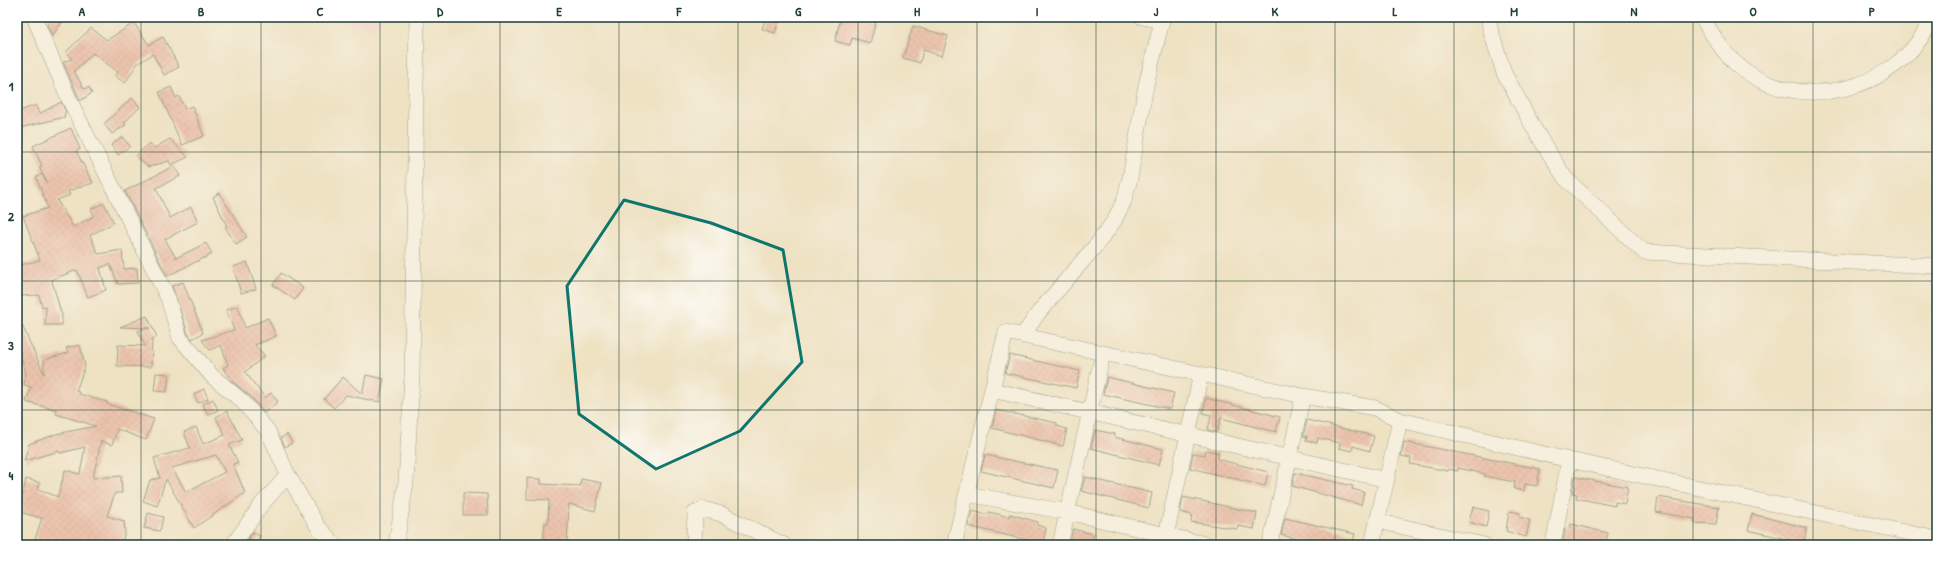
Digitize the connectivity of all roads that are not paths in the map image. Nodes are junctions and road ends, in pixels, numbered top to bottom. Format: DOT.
graph roads {
  1 [pos="34,17"];
  2 [pos="417,17"];
  3 [pos="1142,17"];
  4 [pos="1489,17"];
  5 [pos="1702,17"];
  6 [pos="1932,17"];
  7 [pos="1163,19"];
  8 [pos="1937,266"];
  9 [pos="1023,335"];
  10 [pos="1103,353"];
  11 [pos="1201,374"];
  12 [pos="992,390"];
  13 [pos="1303,396"];
  14 [pos="1090,412"];
  15 [pos="1400,420"];
  16 [pos="1188,434"];
  17 [pos="1289,458"];
  18 [pos="1569,460"];
  19 [pos="288,475"];
  20 [pos="1387,480"];
  21 [pos="967,494"];
  22 [pos="1067,512"];
  23 [pos="1376,521"];
  24 [pos="1911,539"];
  25 [pos="1937,539"];
  26 [pos="1165,541"];
  27 [pos="233,545"];
  28 [pos="336,545"];
  29 [pos="396,545"];
  30 [pos="694,545"];
  31 [pos="784,545"];
  32 [pos="954,545"];
  33 [pos="1060,545"];
  34 [pos="1209,545"];
  35 [pos="1270,545"];
  36 [pos="1372,545"];
  37 [pos="1484,545"];
  38 [pos="1553,545"];
  1 -- 19 [label="street"];
  2 -- 29 [label="street"];
  3 -- 7 [label="street"];
  4 -- 8 [label="street"];
  5 -- 6 [label="street"];
  7 -- 9 [label="street"];
  9 -- 10 [label="street"];
  9 -- 12 [label="street"];
  10 -- 11 [label="street"];
  10 -- 14 [label="street"];
  11 -- 13 [label="street"];
  11 -- 16 [label="street"];
  12 -- 14 [label="street"];
  12 -- 21 [label="street"];
  13 -- 15 [label="street"];
  13 -- 17 [label="street"];
  14 -- 16 [label="street"];
  14 -- 22 [label="street"];
  15 -- 18 [label="street"];
  15 -- 20 [label="street"];
  16 -- 17 [label="street"];
  16 -- 26 [label="street"];
  17 -- 20 [label="street"];
  17 -- 35 [label="street"];
  18 -- 24 [label="street"];
  18 -- 38 [label="street"];
  19 -- 27 [label="street"];
  19 -- 28 [label="street"];
  20 -- 23 [label="street"];
  21 -- 22 [label="street"];
  21 -- 32 [label="street"];
  22 -- 26 [label="street"];
  22 -- 33 [label="street"];
  23 -- 36 [label="street"];
  23 -- 37 [label="street"];
  24 -- 25 [label="street"];
  26 -- 34 [label="street"];
  30 -- 31 [label="street"];
}
